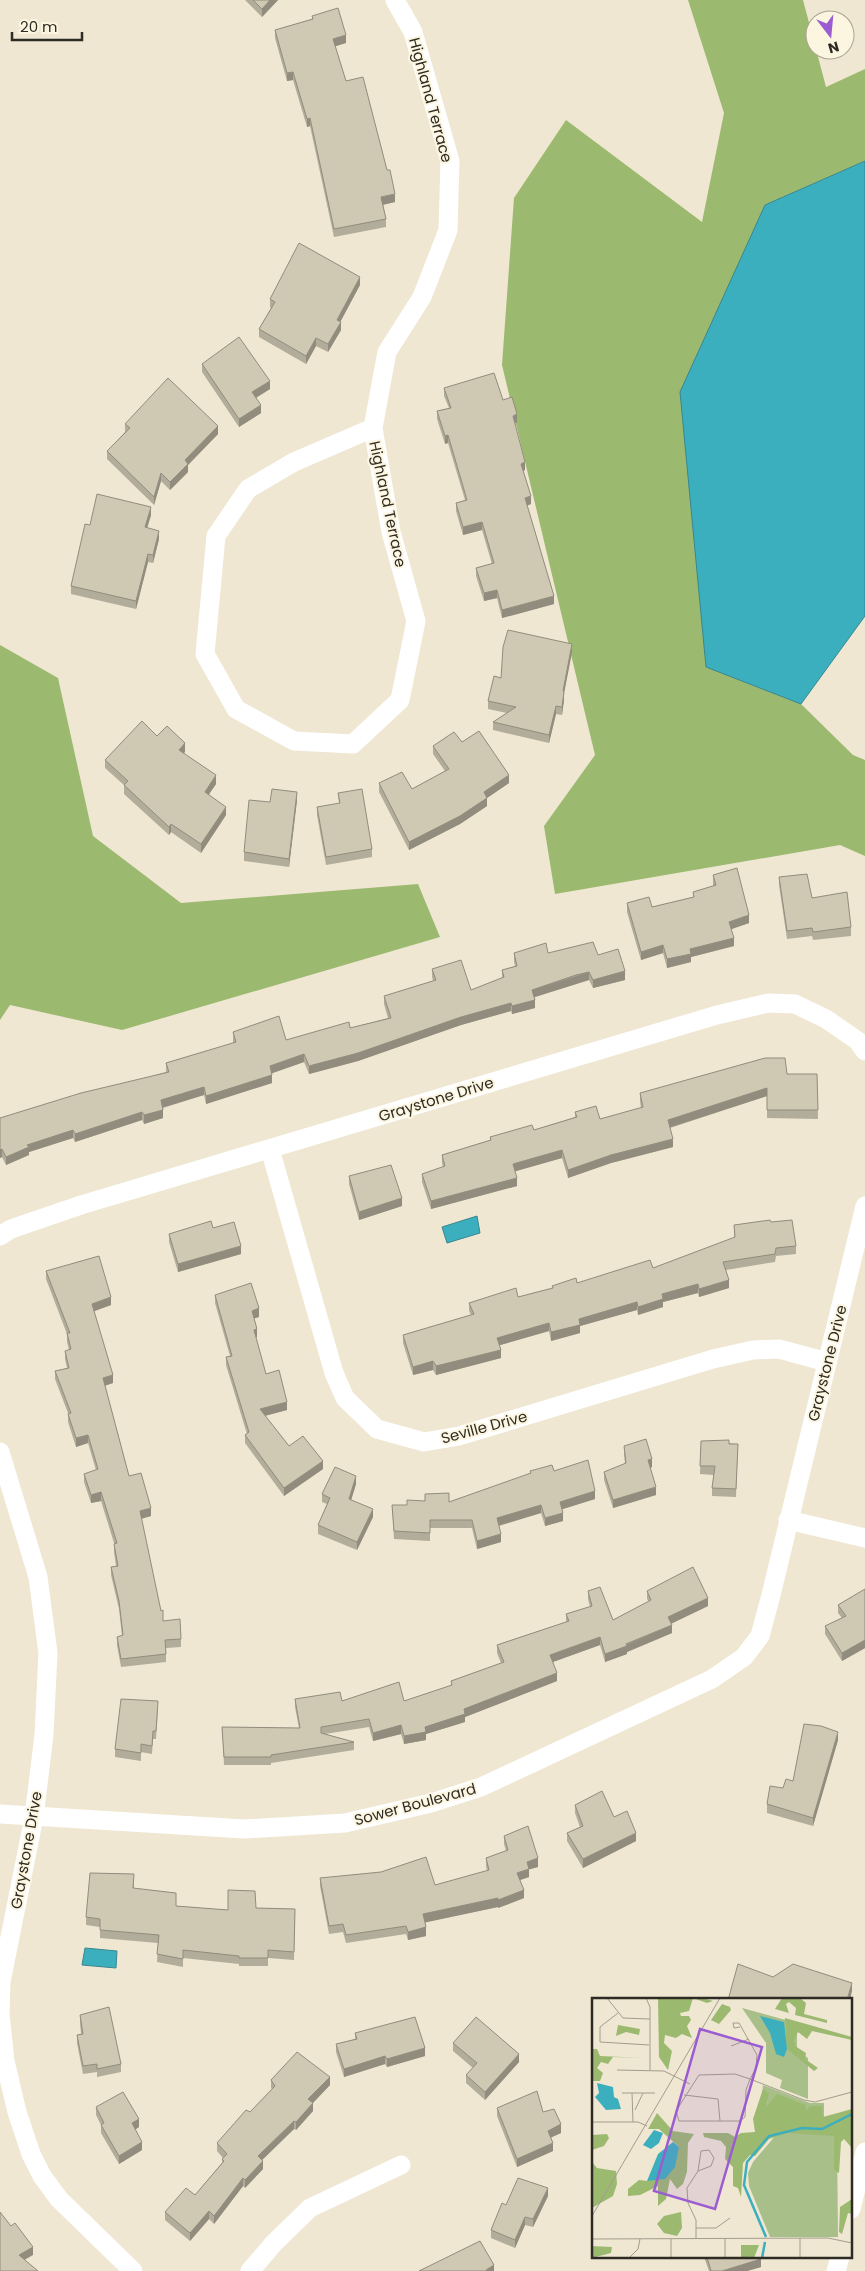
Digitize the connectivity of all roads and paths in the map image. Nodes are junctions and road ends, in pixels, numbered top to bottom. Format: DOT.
graph roads {
  1 [pos="395,0"];
  2 [pos="373,428"];
  3 [pos="865,1051"];
  4 [pos="270,1149"];
  5 [pos="865,1206"];
  6 [pos="0,1236"];
  7 [pos="827,1362"];
  8 [pos="0,1452"];
  9 [pos="788,1520"];
  10 [pos="865,1538"];
  11 [pos="0,1814"];
  12 [pos="34,1817"];
  13 [pos="865,2152"];
  14 [pos="401,2165"];
  15 [pos="852,2205"];
  16 [pos="840,2258"];
  17 [pos="133,2271"];
  18 [pos="250,2271"];
  19 [pos="836,2271"];
  1 -- 2 [label="street, Highland Terrace"];
  2 -- 2 [label="street, Highland Terrace"];
  3 -- 4 [label="street, Graystone Drive"];
  4 -- 6 [label="street, Graystone Drive"];
  4 -- 7 [label="street, Seville Drive"];
  5 -- 7 [label="street, Graystone Drive"];
  7 -- 9 [label="street, Graystone Drive"];
  8 -- 12 [label="street, Graystone Drive"];
  9 -- 10 [label="street"];
  9 -- 12 [label="street, Sower Boulevard"];
  11 -- 12 [label="street, Sower Boulevard"];
  12 -- 17 [label="street, Graystone Drive"];
  13 -- 15 [label="street"];
  14 -- 18 [label="street"];
  16 -- 19 [label="street"];
}
